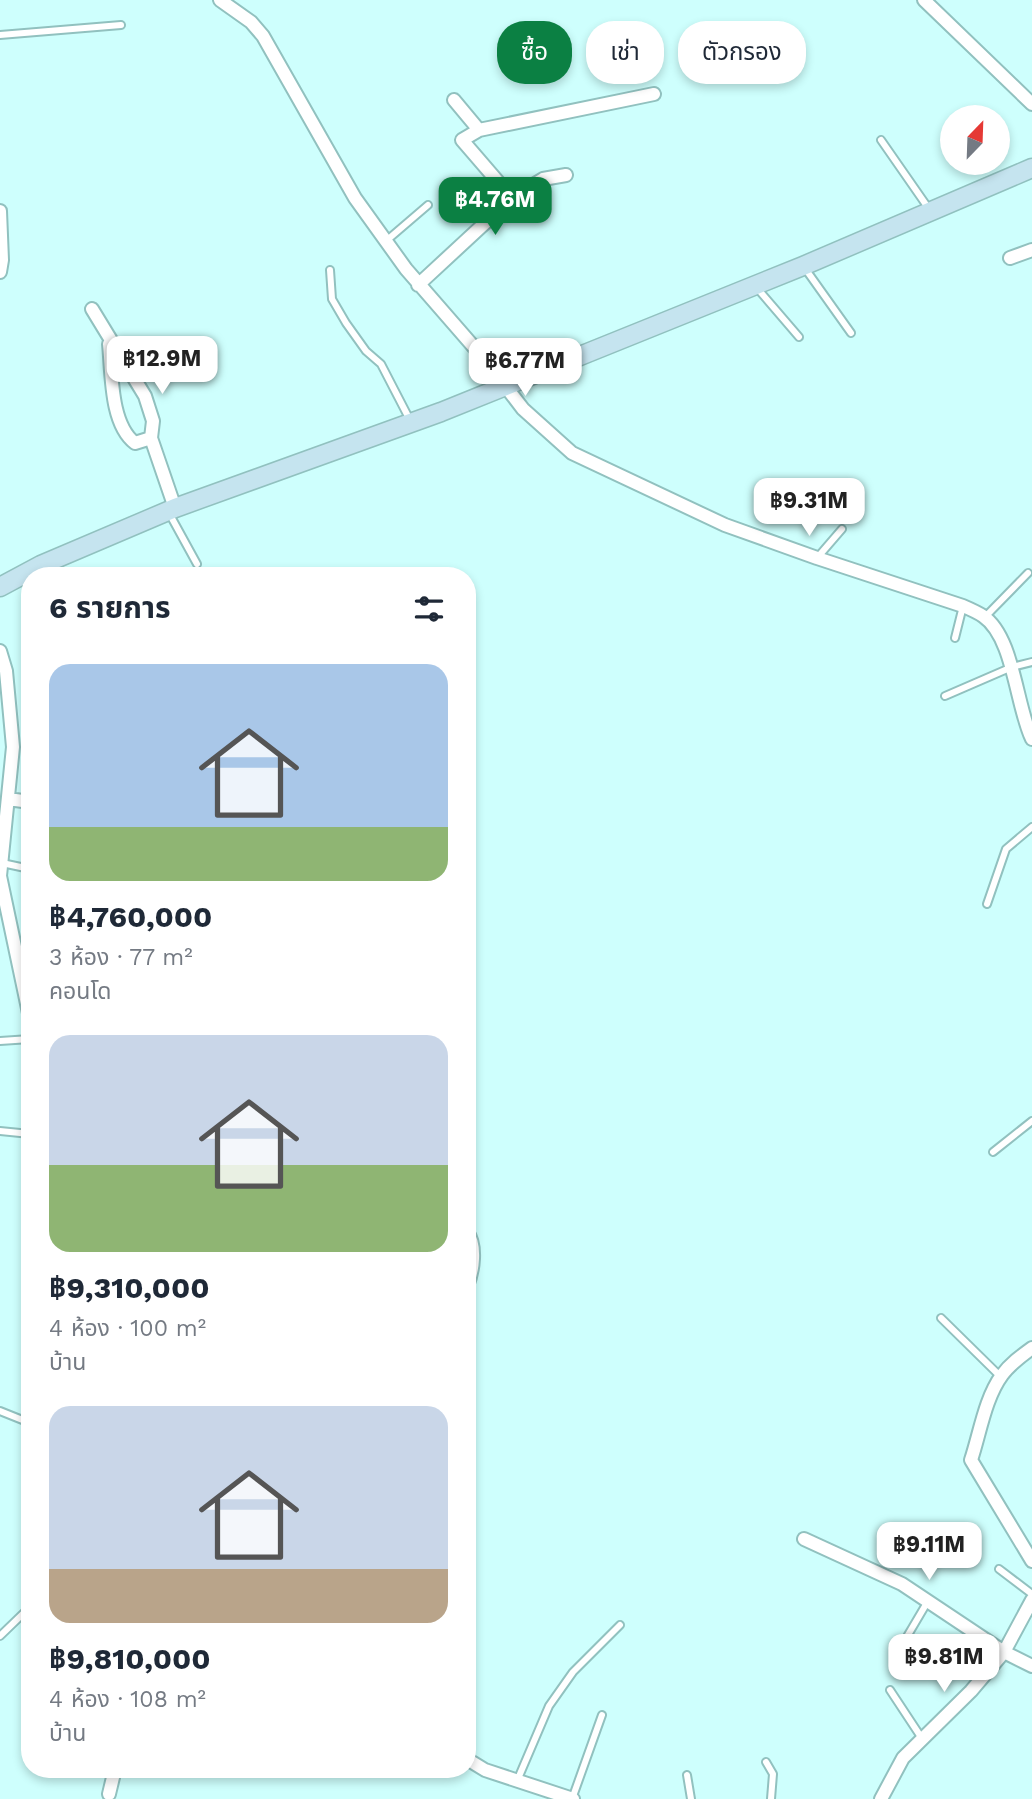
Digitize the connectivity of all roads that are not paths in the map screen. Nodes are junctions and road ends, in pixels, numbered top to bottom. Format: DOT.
graph roads {
  1 [pos="220,0"];
  2 [pos="924,0"];
  3 [pos="121,25"];
  4 [pos="0,35"];
  5 [pos="654,94"];
  6 [pos="454,100"];
  7 [pos="1032,104"];
  8 [pos="479,130"];
  9 [pos="881,140"];
  10 [pos="1032,168"];
  11 [pos="566,175"];
  12 [pos="512,198"];
  13 [pos="428,205"];
  14 [pos="0,211"];
  15 [pos="930,211"];
  16 [pos="386,241"];
  17 [pos="1032,250"];
  18 [pos="1010,258"];
  19 [pos="803,265"];
  20 [pos="330,270"];
  21 [pos="0,272"];
  22 [pos="754,284"];
  23 [pos="418,285"];
  24 [pos="92,309"];
  25 [pos="851,333"];
  26 [pos="799,337"];
  27 [pos="109,338"];
  28 [pos="505,386"];
  29 [pos="412,424"];
  30 [pos="150,438"];
  31 [pos="172,510"];
  32 [pos="842,529"];
  33 [pos="817,558"];
  34 [pos="197,565"];
  35 [pos="37,567"];
  36 [pos="1028,573"];
  37 [pos="21,576"];
  38 [pos="0,587"];
  39 [pos="963,606"];
  40 [pos="985,617"];
  41 [pos="955,638"];
  42 [pos="0,651"];
  43 [pos="1032,662"];
  44 [pos="1012,667"];
  45 [pos="945,696"];
  46 [pos="1032,739"];
  47 [pos="8,799"];
  48 [pos="21,801"];
  49 [pos="1032,827"];
  50 [pos="21,870"];
  51 [pos="1,872"];
  52 [pos="987,904"];
  53 [pos="21,973"];
  54 [pos="21,1040"];
  55 [pos="0,1041"];
  56 [pos="1032,1121"];
  57 [pos="0,1131"];
  58 [pos="21,1133"];
  59 [pos="993,1152"];
  60 [pos="942,1318"];
  61 [pos="1032,1348"];
  62 [pos="1001,1377"];
  63 [pos="0,1411"];
  64 [pos="21,1419"];
  65 [pos="804,1539"];
  66 [pos="1032,1561"];
  67 [pos="999,1569"];
  68 [pos="1032,1594"];
  69 [pos="1032,1600"];
  70 [pos="928,1601"];
  71 [pos="21,1616"];
  72 [pos="620,1625"];
  73 [pos="0,1636"];
  74 [pos="905,1640"];
  75 [pos="1004,1653"];
  76 [pos="1032,1666"];
  77 [pos="890,1690"];
  78 [pos="602,1715"];
  79 [pos="923,1740"];
  80 [pos="766,1762"];
  81 [pos="476,1764"];
  82 [pos="687,1775"];
  83 [pos="113,1778"];
  84 [pos="517,1781"];
  85 [pos="110,1794"];
  86 [pos="573,1799"];
  87 [pos="691,1799"];
  88 [pos="771,1799"];
  89 [pos="881,1799"];
  1 -- 16 [label="street"];
  2 -- 7 [label="street"];
  3 -- 4 [label="lane"];
  5 -- 8 [label="street"];
  6 -- 8 [label="street"];
  8 -- 12 [label="street"];
  9 -- 15 [label="lane"];
  10 -- 15 [label="street"];
  11 -- 12 [label="street"];
  12 -- 23 [label="street"];
  13 -- 16 [label="lane"];
  14 -- 21 [label="street"];
  15 -- 19 [label="street"];
  16 -- 23 [label="street"];
  17 -- 18 [label="street"];
  19 -- 22 [label="street"];
  19 -- 25 [label="lane"];
  20 -- 29 [label="lane"];
  22 -- 26 [label="lane"];
  22 -- 28 [label="street"];
  23 -- 28 [label="street"];
  24 -- 27 [label="street"];
  27 -- 30 [label="street"];
  27 -- 30 [label="street"];
  28 -- 29 [label="street"];
  28 -- 33 [label="street"];
  29 -- 31 [label="street"];
  30 -- 31 [label="street"];
  31 -- 34 [label="lane"];
  31 -- 35 [label="street"];
  32 -- 33 [label="lane"];
  33 -- 39 [label="street"];
  36 -- 40 [label="lane"];
  37 -- 38 [label="street"];
  39 -- 40 [label="street"];
  39 -- 41 [label="lane"];
  40 -- 44 [label="street"];
  42 -- 47 [label="street"];
  43 -- 44 [label="lane"];
  44 -- 45 [label="lane"];
  44 -- 46 [label="street"];
  47 -- 48 [label="street"];
  47 -- 51 [label="street"];
  49 -- 52 [label="lane"];
  50 -- 51 [label="lane"];
  51 -- 53 [label="street"];
  54 -- 55 [label="lane"];
  56 -- 59 [label="lane"];
  57 -- 58 [label="lane"];
  60 -- 62 [label="lane"];
  61 -- 62 [label="street"];
  62 -- 66 [label="street"];
  63 -- 64 [label="lane"];
  65 -- 70 [label="street"];
  67 -- 68 [label="lane"];
  69 -- 75 [label="street"];
  70 -- 74 [label="lane"];
  70 -- 75 [label="street"];
  71 -- 73 [label="lane"];
  72 -- 84 [label="lane"];
  75 -- 76 [label="street"];
  75 -- 79 [label="street"];
  77 -- 79 [label="lane"];
  78 -- 86 [label="lane"];
  79 -- 89 [label="street"];
  80 -- 88 [label="lane"];
  81 -- 84 [label="street"];
  82 -- 87 [label="lane"];
  83 -- 85 [label="street"];
  84 -- 86 [label="street"];
}
